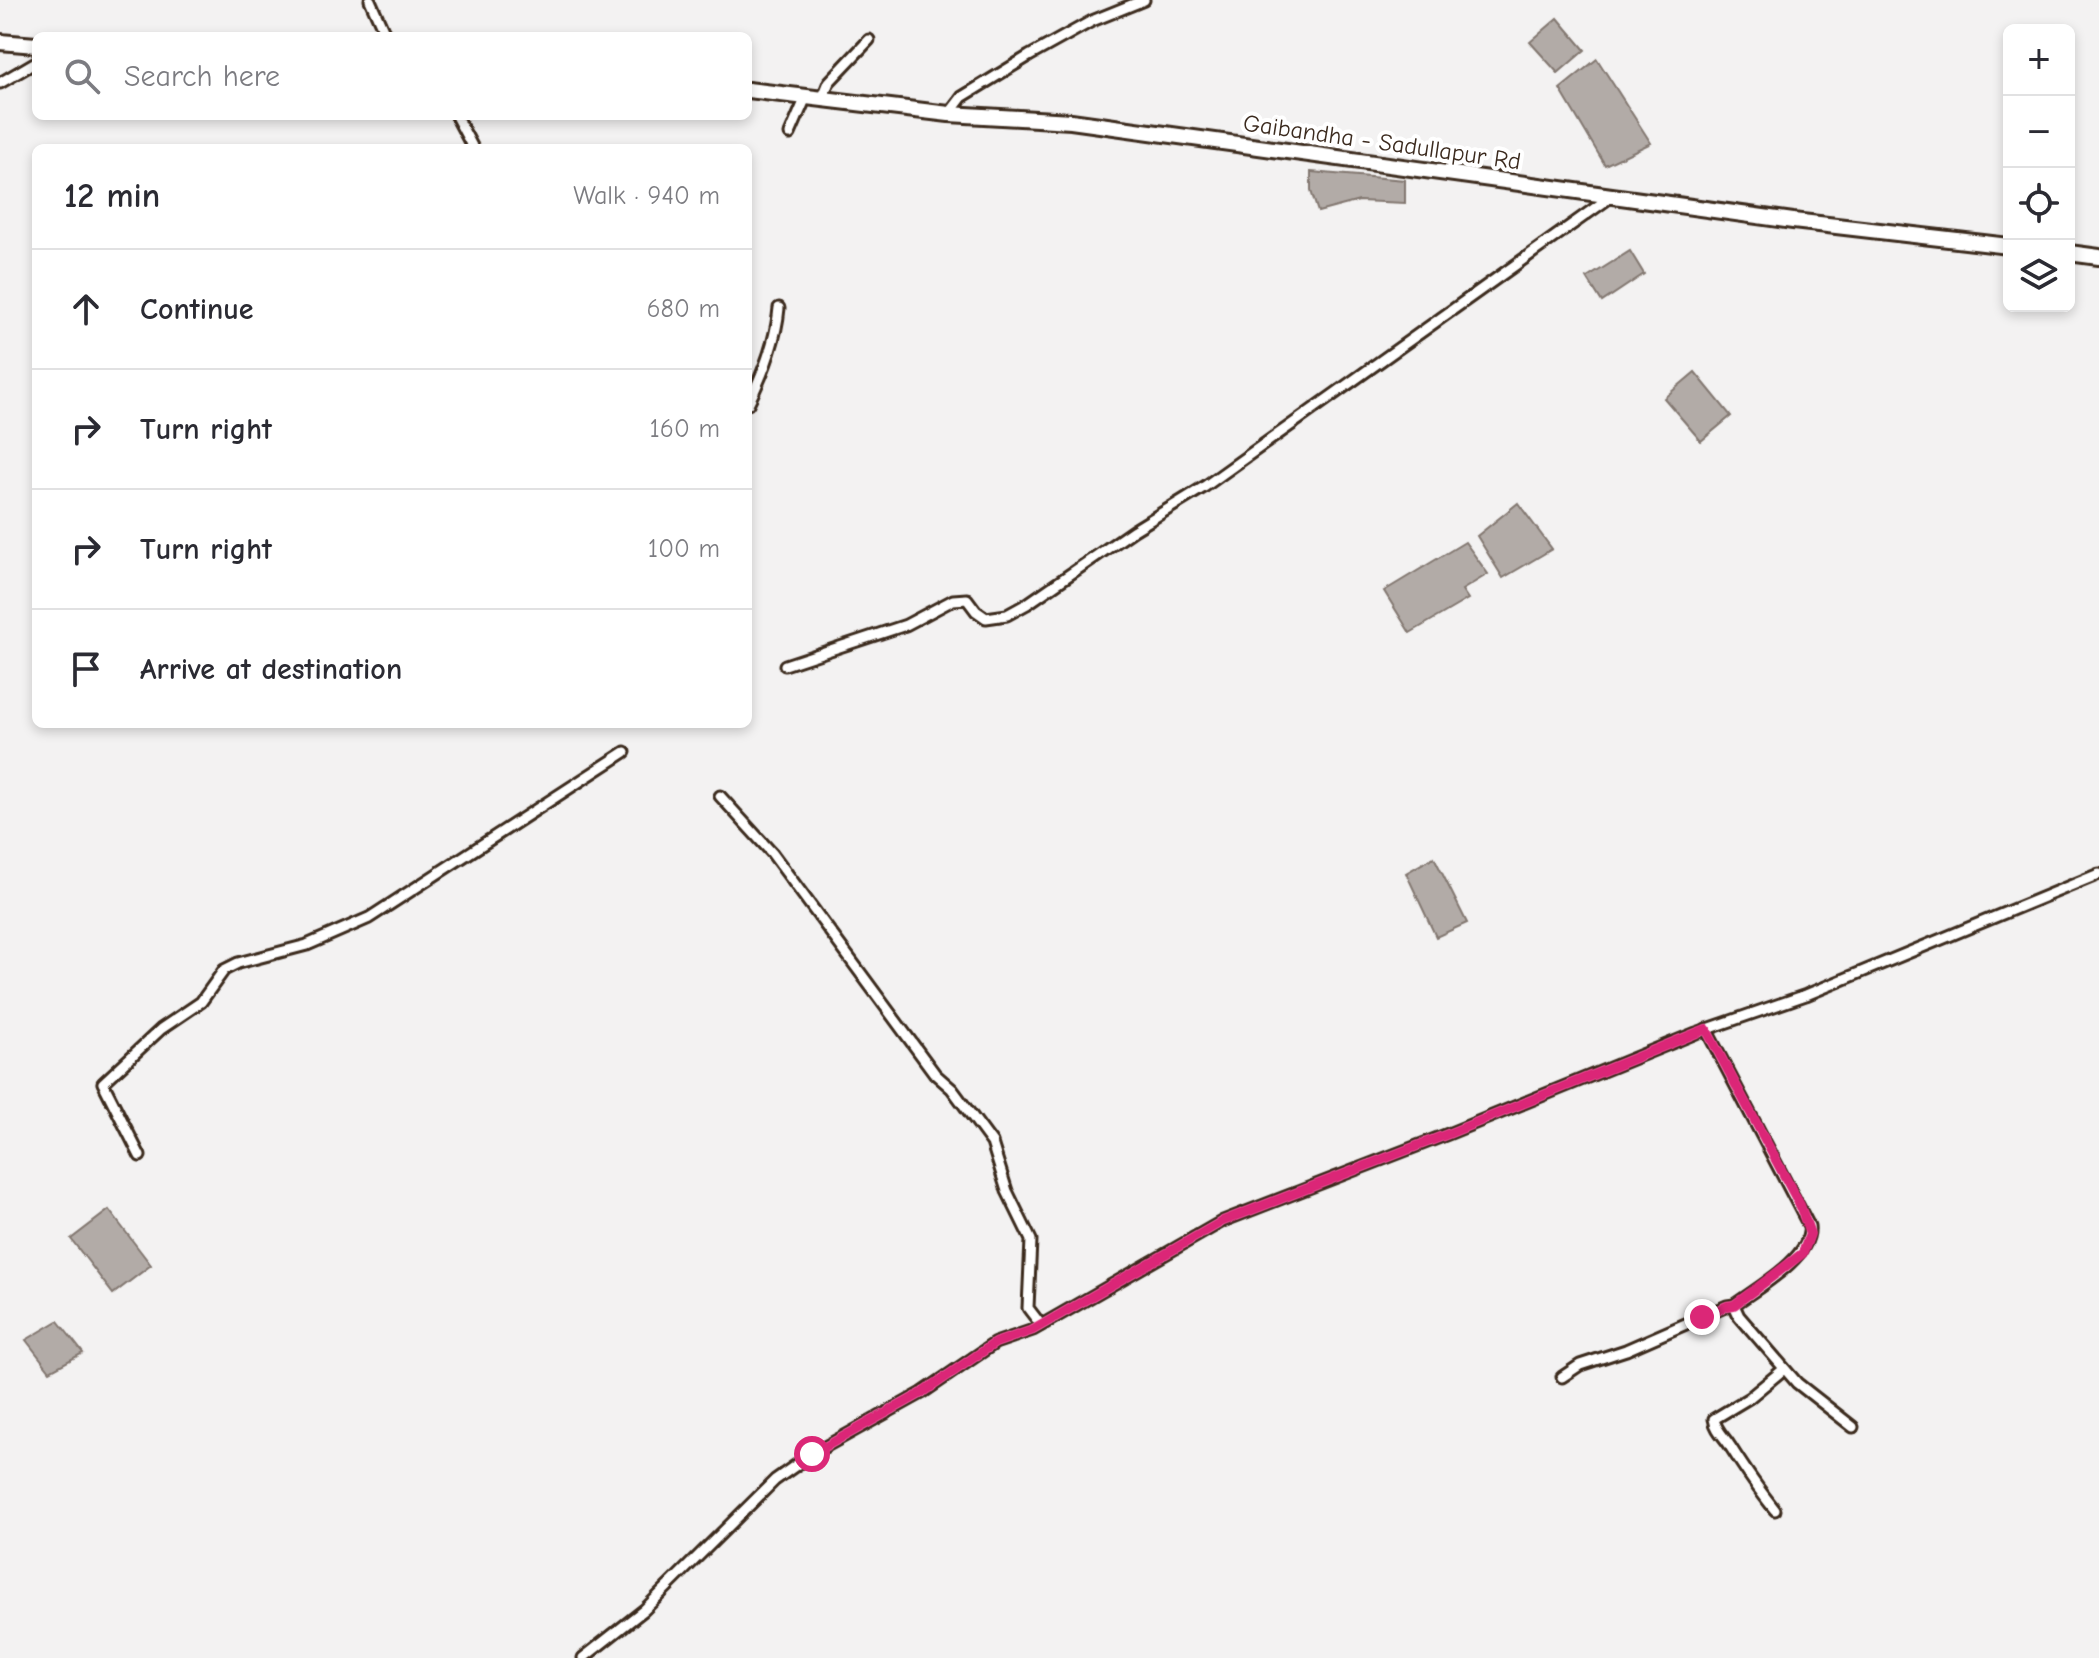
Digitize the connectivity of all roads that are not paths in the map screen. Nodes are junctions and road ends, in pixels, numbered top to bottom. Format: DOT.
graph roads {
  1 [pos="370,0"];
  2 [pos="1144,0"];
  3 [pos="384,32"];
  4 [pos="869,40"];
  5 [pos="0,42"];
  6 [pos="32,45"];
  7 [pos="32,64"];
  8 [pos="0,83"];
  9 [pos="752,90"];
  10 [pos="806,97"];
  11 [pos="822,99"];
  12 [pos="949,114"];
  13 [pos="458,120"];
  14 [pos="790,134"];
  15 [pos="471,144"];
  16 [pos="1612,196"];
  17 [pos="2003,245"];
  18 [pos="2075,254"];
  19 [pos="2099,257"];
  20 [pos="779,308"];
  21 [pos="752,396"];
  22 [pos="785,665"];
  23 [pos="625,752"];
  24 [pos="720,796"];
  25 [pos="2099,874"];
  26 [pos="1706,1029"];
  27 [pos="140,1156"];
  28 [pos="1734,1305"];
  29 [pos="1041,1325"];
  30 [pos="1784,1369"];
  31 [pos="1562,1377"];
  32 [pos="1853,1427"];
  33 [pos="1775,1510"];
  34 [pos="583,1658"];
  1 -- 3 [label="street"];
  2 -- 12 [label="street"];
  4 -- 11 [label="street"];
  5 -- 6 [label="main road"];
  7 -- 8 [label="street"];
  9 -- 10 [label="main road, Gaibandha - Sadullapur Rd"];
  10 -- 11 [label="main road, Gaibandha - Sadullapur Rd"];
  10 -- 14 [label="street"];
  11 -- 12 [label="main road, Gaibandha - Sadullapur Rd"];
  12 -- 16 [label="main road, Gaibandha - Sadullapur Rd"];
  13 -- 15 [label="street"];
  16 -- 17 [label="main road, Gaibandha - Sadullapur Rd"];
  16 -- 22 [label="street"];
  18 -- 19 [label="main road"];
  20 -- 21 [label="street"];
  23 -- 27 [label="street"];
  24 -- 29 [label="street"];
  25 -- 26 [label="street"];
  26 -- 28 [label="street"];
  26 -- 29 [label="street"];
  28 -- 30 [label="street"];
  28 -- 31 [label="street"];
  29 -- 34 [label="street"];
  30 -- 32 [label="street"];
  30 -- 33 [label="street"];
}
